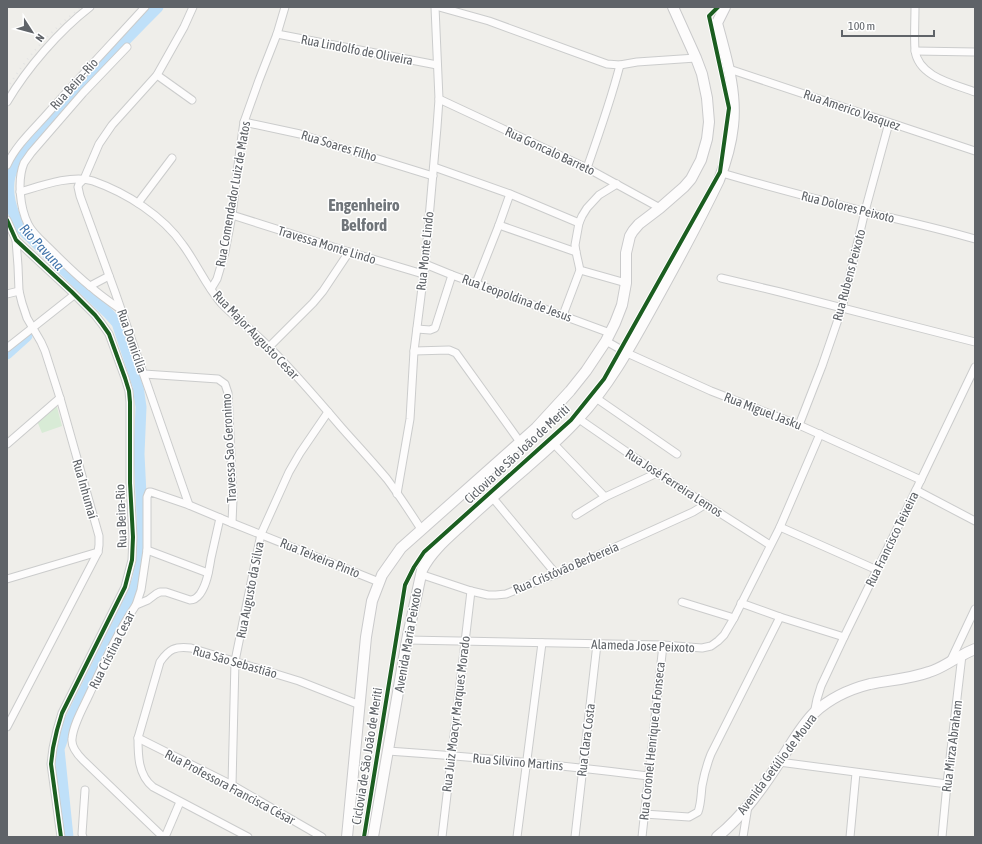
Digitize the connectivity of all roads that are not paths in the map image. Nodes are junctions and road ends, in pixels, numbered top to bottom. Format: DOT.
graph roads {
  1 [pos="90,7"];
  2 [pos="145,7"];
  3 [pos="192,7"];
  4 [pos="285,7"];
  5 [pos="435,7"];
  6 [pos="439,7"];
  7 [pos="673,7"];
  8 [pos="725,7"];
  9 [pos="915,7"];
  10 [pos="277,34"];
  11 [pos="127,47"];
  12 [pos="915,51"];
  13 [pos="975,52"];
  14 [pos="696,58"];
  15 [pos="437,65"];
  16 [pos="620,65"];
  17 [pos="729,69"];
  18 [pos="157,75"];
  19 [pos="975,92"];
  20 [pos="439,99"];
  21 [pos="192,100"];
  22 [pos="7,102"];
  23 [pos="244,122"];
  24 [pos="889,122"];
  25 [pos="975,151"];
  26 [pos="172,158"];
  27 [pos="7,165"];
  28 [pos="434,167"];
  29 [pos="587,168"];
  30 [pos="722,173"];
  31 [pos="433,176"];
  32 [pos="84,179"];
  33 [pos="617,184"];
  34 [pos="20,192"];
  35 [pos="510,194"];
  36 [pos="138,203"];
  37 [pos="660,208"];
  38 [pos="865,211"];
  39 [pos="232,215"];
  40 [pos="7,220"];
  41 [pos="580,223"];
  42 [pos="500,225"];
  43 [pos="975,239"];
  44 [pos="16,240"];
  45 [pos="349,252"];
  46 [pos="576,252"];
  47 [pos="425,264"];
  48 [pos="580,270"];
  49 [pos="423,274"];
  50 [pos="452,275"];
  51 [pos="109,276"];
  52 [pos="721,278"];
  53 [pos="476,283"];
  54 [pos="626,283"];
  55 [pos="90,286"];
  56 [pos="211,289"];
  57 [pos="19,291"];
  58 [pos="7,294"];
  59 [pos="74,295"];
  60 [pos="842,308"];
  61 [pos="121,310"];
  62 [pos="563,315"];
  63 [pos="33,328"];
  64 [pos="417,329"];
  65 [pos="608,337"];
  66 [pos="975,342"];
  67 [pos="270,347"];
  68 [pos="7,348"];
  69 [pos="414,351"];
  70 [pos="627,353"];
  71 [pos="975,367"];
  72 [pos="144,374"];
  73 [pos="60,398"];
  74 [pos="596,398"];
  75 [pos="328,412"];
  76 [pos="579,419"];
  77 [pos="799,425"];
  78 [pos="820,434"];
  79 [pos="520,442"];
  80 [pos="7,444"];
  81 [pos="554,444"];
  82 [pos="677,454"];
  83 [pos="657,473"];
  84 [pos="921,480"];
  85 [pos="916,490"];
  86 [pos="397,494"];
  87 [pos="605,497"];
  88 [pos="492,498"];
  89 [pos="706,504"];
  90 [pos="190,505"];
  91 [pos="576,514"];
  92 [pos="220,518"];
  93 [pos="975,521"];
  94 [pos="232,523"];
  95 [pos="780,527"];
  96 [pos="421,529"];
  97 [pos="261,534"];
  98 [pos="770,546"];
  99 [pos="147,550"];
  100 [pos="98,552"];
  101 [pos="877,570"];
  102 [pos="208,573"];
  103 [pos="420,574"];
  104 [pos="556,574"];
  105 [pos="7,579"];
  106 [pos="379,582"];
  107 [pos="472,590"];
  108 [pos="682,602"];
  109 [pos="741,603"];
  110 [pos="136,604"];
  111 [pos="975,610"];
  112 [pos="780,617"];
  113 [pos="734,618"];
  114 [pos="844,637"];
  115 [pos="407,640"];
  116 [pos="464,642"];
  117 [pos="542,643"];
  118 [pos="597,644"];
  119 [pos="663,645"];
  120 [pos="975,649"];
  121 [pos="962,655"];
  122 [pos="236,661"];
  123 [pos="950,662"];
  124 [pos="360,705"];
  125 [pos="814,714"];
  126 [pos="7,726"];
  127 [pos="138,738"];
  128 [pos="388,751"];
  129 [pos="451,756"];
  130 [pos="527,762"];
  131 [pos="779,762"];
  132 [pos="583,768"];
  133 [pos="856,773"];
  134 [pos="648,776"];
  135 [pos="947,784"];
  136 [pos="232,786"];
  137 [pos="85,790"];
  138 [pos="180,802"];
  139 [pos="748,806"];
  140 [pos="644,814"];
  141 [pos="61,837"];
  142 [pos="83,837"];
  143 [pos="164,837"];
  144 [pos="248,837"];
  145 [pos="322,837"];
  146 [pos="347,837"];
  147 [pos="373,837"];
  148 [pos="442,837"];
  149 [pos="517,837"];
  150 [pos="575,837"];
  151 [pos="642,837"];
  152 [pos="717,837"];
  153 [pos="743,837"];
  154 [pos="850,837"];
  155 [pos="942,837"];
  1 -- 22 [label="street"];
  2 -- 27 [label="street, Rua Beira-Rio"];
  3 -- 18 [label="street, Rua Domicilia"];
  4 -- 10 [label="street, Rua Comendador Luiz de Matos"];
  5 -- 15 [label="street, Rua Monte Lindo"];
  6 -- 16 [label="street"];
  7 -- 14 [label="main road"];
  8 -- 17 [label="main road, Avenida Maria Peixoto"];
  9 -- 12 [label="street"];
  10 -- 15 [label="street, Rua Lindolfo de Oliveira"];
  10 -- 23 [label="street, Rua Comendador Luiz de Matos"];
  11 -- 34 [label="street"];
  12 -- 13 [label="street"];
  12 -- 19 [label="street"];
  14 -- 16 [label="street"];
  14 -- 37 [label="main road"];
  15 -- 20 [label="street, Rua Monte Lindo"];
  16 -- 29 [label="street"];
  17 -- 24 [label="street, Rua Americo Vasquez"];
  17 -- 30 [label="main road, Avenida Maria Peixoto"];
  18 -- 21 [label="street"];
  18 -- 32 [label="street, Rua Domicilia"];
  20 -- 28 [label="street, Rua Monte Lindo"];
  20 -- 29 [label="street, Rua Goncalo Barreto"];
  23 -- 31 [label="street, Rua Soares Filho"];
  23 -- 39 [label="street, Rua Comendador Luiz de Matos"];
  24 -- 25 [label="street, Rua Americo Vasquez"];
  24 -- 38 [label="street, Rua Rubens Peixoto"];
  26 -- 36 [label="street"];
  28 -- 31 [label="street, Rua Monte Lindo"];
  28 -- 35 [label="street"];
  29 -- 33 [label="street, Rua Goncalo Barreto"];
  30 -- 38 [label="street, Rua Dolores Peixoto"];
  30 -- 70 [label="main road, Avenida Maria Peixoto"];
  31 -- 47 [label="street, Rua Monte Lindo"];
  32 -- 34 [label="street, Rua Major Augusto Cesar"];
  32 -- 36 [label="street, Rua Major Augusto Cesar"];
  32 -- 51 [label="street, Rua Domicilia"];
  33 -- 37 [label="street, Rua Goncalo Barreto"];
  33 -- 41 [label="street"];
  34 -- 55 [label="street"];
  35 -- 41 [label="street"];
  35 -- 42 [label="street"];
  36 -- 56 [label="street, Rua Major Augusto Cesar"];
  37 -- 54 [label="main road"];
  38 -- 43 [label="street, Rua Dolores Peixoto"];
  38 -- 60 [label="street, Rua Rubens Peixoto"];
  39 -- 45 [label="street, Travessa Monte Lindo"];
  39 -- 56 [label="street, Rua Comendador Luiz de Matos"];
  40 -- 44 [label="street, Rua Beira-Rio"];
  41 -- 46 [label="street"];
  42 -- 46 [label="street"];
  42 -- 53 [label="street"];
  44 -- 57 [label="street, Rua Inhumaí"];
  44 -- 59 [label="street, Rua Beira-Rio"];
  45 -- 49 [label="street, Travessa Monte Lindo"];
  45 -- 67 [label="street"];
  46 -- 48 [label="street"];
  47 -- 49 [label="street, Rua Monte Lindo"];
  47 -- 50 [label="street, Rua Leopoldina de Jesus"];
  48 -- 54 [label="street"];
  48 -- 62 [label="street"];
  49 -- 64 [label="street, Rua Monte Lindo"];
  50 -- 53 [label="street, Rua Leopoldina de Jesus"];
  50 -- 64 [label="street"];
  51 -- 55 [label="street"];
  51 -- 61 [label="street, Rua Domicilia"];
  52 -- 60 [label="street"];
  53 -- 62 [label="street, Rua Leopoldina de Jesus"];
  54 -- 65 [label="main road"];
  55 -- 61 [label="street"];
  56 -- 67 [label="street, Rua Major Augusto Cesar"];
  57 -- 58 [label="street"];
  57 -- 63 [label="street, Rua Inhumaí"];
  59 -- 63 [label="street"];
  59 -- 141 [label="street, Rua Beira-Rio"];
  60 -- 66 [label="street"];
  60 -- 77 [label="street, Rua Rubens Peixoto"];
  61 -- 72 [label="street, Rua Domicilia"];
  62 -- 65 [label="street, Rua Leopoldina de Jesus"];
  63 -- 68 [label="street"];
  63 -- 73 [label="street, Rua Inhumaí"];
  64 -- 69 [label="street, Rua Monte Lindo"];
  65 -- 70 [label="street, Rua Miguel Jasku"];
  65 -- 79 [label="main road"];
  67 -- 75 [label="street, Rua Major Augusto Cesar"];
  69 -- 79 [label="street"];
  69 -- 86 [label="street, Rua Monte Lindo"];
  70 -- 74 [label="main road, Avenida Maria Peixoto"];
  70 -- 77 [label="street, Rua Miguel Jasku"];
  71 -- 84 [label="street, Rua Francisco Teixeira"];
  72 -- 90 [label="street, Rua Domicilia"];
  72 -- 94 [label="street, Travessa Sao Geronimo"];
  73 -- 80 [label="street"];
  73 -- 100 [label="street, Rua Inhumaí"];
  74 -- 76 [label="main road, Avenida Maria Peixoto"];
  74 -- 82 [label="street"];
  75 -- 86 [label="street, Rua Major Augusto Cesar"];
  75 -- 97 [label="street, Rua Augusto da Silva"];
  76 -- 81 [label="main road, Avenida Maria Peixoto"];
  76 -- 83 [label="street, Rua José Ferreira Lemos"];
  77 -- 78 [label="street, Rua Miguel Jasku"];
  78 -- 84 [label="street, Rua Miguel Jasku"];
  78 -- 95 [label="street, Alameda Jose Peixoto"];
  79 -- 96 [label="main road"];
  81 -- 87 [label="street"];
  81 -- 88 [label="main road, Avenida Maria Peixoto"];
  83 -- 87 [label="street"];
  83 -- 89 [label="street, Rua José Ferreira Lemos"];
  84 -- 85 [label="street, Rua Francisco Teixeira"];
  85 -- 93 [label="street"];
  85 -- 101 [label="street, Rua Francisco Teixeira"];
  86 -- 96 [label="street, Rua Major Augusto Cesar"];
  87 -- 91 [label="street"];
  88 -- 103 [label="main road, Avenida Maria Peixoto"];
  88 -- 104 [label="street"];
  89 -- 98 [label="street, Rua José Ferreira Lemos"];
  89 -- 104 [label="street, Rua Cristóvão Berbereia"];
  90 -- 92 [label="street, Rua Teixeira Pinto"];
  90 -- 99 [label="street, Rua Teixeira Pinto"];
  92 -- 94 [label="street, Rua Teixeira Pinto"];
  92 -- 102 [label="street, Rua Cristina Cesar"];
  94 -- 97 [label="street, Rua Teixeira Pinto"];
  95 -- 98 [label="street, Alameda Jose Peixoto"];
  95 -- 101 [label="street"];
  96 -- 106 [label="main road"];
  97 -- 106 [label="street, Rua Teixeira Pinto"];
  97 -- 122 [label="street, Rua Augusto da Silva"];
  98 -- 109 [label="street, Alameda Jose Peixoto"];
  99 -- 102 [label="street"];
  99 -- 110 [label="street"];
  100 -- 105 [label="street"];
  100 -- 126 [label="street, Rua Inhumaí"];
  101 -- 114 [label="street, Rua Francisco Teixeira"];
  102 -- 110 [label="street, Rua Cristina Cesar"];
  103 -- 107 [label="street, Rua Cristóvão Berbereia"];
  103 -- 115 [label="main road, Avenida Maria Peixoto"];
  104 -- 107 [label="street, Rua Cristóvão Berbereia"];
  106 -- 124 [label="main road"];
  107 -- 116 [label="street, Rua Juiz Moacyr Marques Morado"];
  108 -- 113 [label="street"];
  109 -- 112 [label="street"];
  109 -- 113 [label="street, Alameda Jose Peixoto"];
  110 -- 143 [label="street, Rua Cristina Cesar"];
  111 -- 123 [label="street"];
  112 -- 114 [label="street"];
  112 -- 140 [label="street"];
  113 -- 119 [label="street, Alameda Jose Peixoto"];
  114 -- 125 [label="street, Rua Francisco Teixeira"];
  115 -- 116 [label="street, Alameda Jose Peixoto"];
  115 -- 128 [label="main road, Avenida Maria Peixoto"];
  116 -- 117 [label="street, Alameda Jose Peixoto"];
  116 -- 129 [label="street, Rua Juiz Moacyr Marques Morado"];
  117 -- 118 [label="street, Alameda Jose Peixoto"];
  117 -- 130 [label="street"];
  118 -- 119 [label="street, Alameda Jose Peixoto"];
  118 -- 132 [label="street, Rua Clara Costa"];
  119 -- 134 [label="street, Rua Coronel Henrique da Fonseca"];
  120 -- 121 [label="main road, Avenida Getúlio de Moura"];
  121 -- 123 [label="main road, Avenida Getúlio de Moura"];
  121 -- 135 [label="street, Rua Mirza Abraham"];
  122 -- 124 [label="street, Rua São Sebastião"];
  122 -- 127 [label="street, Rua São Sebastião"];
  122 -- 136 [label="street, Rua Augusto da Silva"];
  123 -- 125 [label="main road, Avenida Getúlio de Moura"];
  124 -- 146 [label="main road"];
  125 -- 131 [label="main road, Avenida Getúlio de Moura"];
  127 -- 136 [label="street, Rua Professora Francisca César"];
  127 -- 138 [label="street, Rua São Sebastião"];
  128 -- 129 [label="street, Rua Silvino Martins"];
  128 -- 147 [label="main road, Avenida Maria Peixoto"];
  129 -- 130 [label="street, Rua Silvino Martins"];
  129 -- 148 [label="street, Rua Juiz Moacyr Marques Morado"];
  130 -- 132 [label="street, Rua Silvino Martins"];
  130 -- 149 [label="street"];
  131 -- 133 [label="street"];
  131 -- 139 [label="main road, Avenida Getúlio de Moura"];
  132 -- 134 [label="street, Rua Silvino Martins"];
  132 -- 150 [label="street, Rua Clara Costa"];
  133 -- 135 [label="street"];
  133 -- 154 [label="street"];
  134 -- 140 [label="street, Rua Coronel Henrique da Fonseca"];
  135 -- 155 [label="street, Rua Mirza Abraham"];
  136 -- 145 [label="street, Rua Professora Francisca César"];
  137 -- 142 [label="street"];
  138 -- 143 [label="street"];
  138 -- 144 [label="street, Rua São Sebastião"];
  139 -- 152 [label="main road, Avenida Getúlio de Moura"];
  139 -- 153 [label="street"];
  140 -- 151 [label="street, Rua Coronel Henrique da Fonseca"];
}
